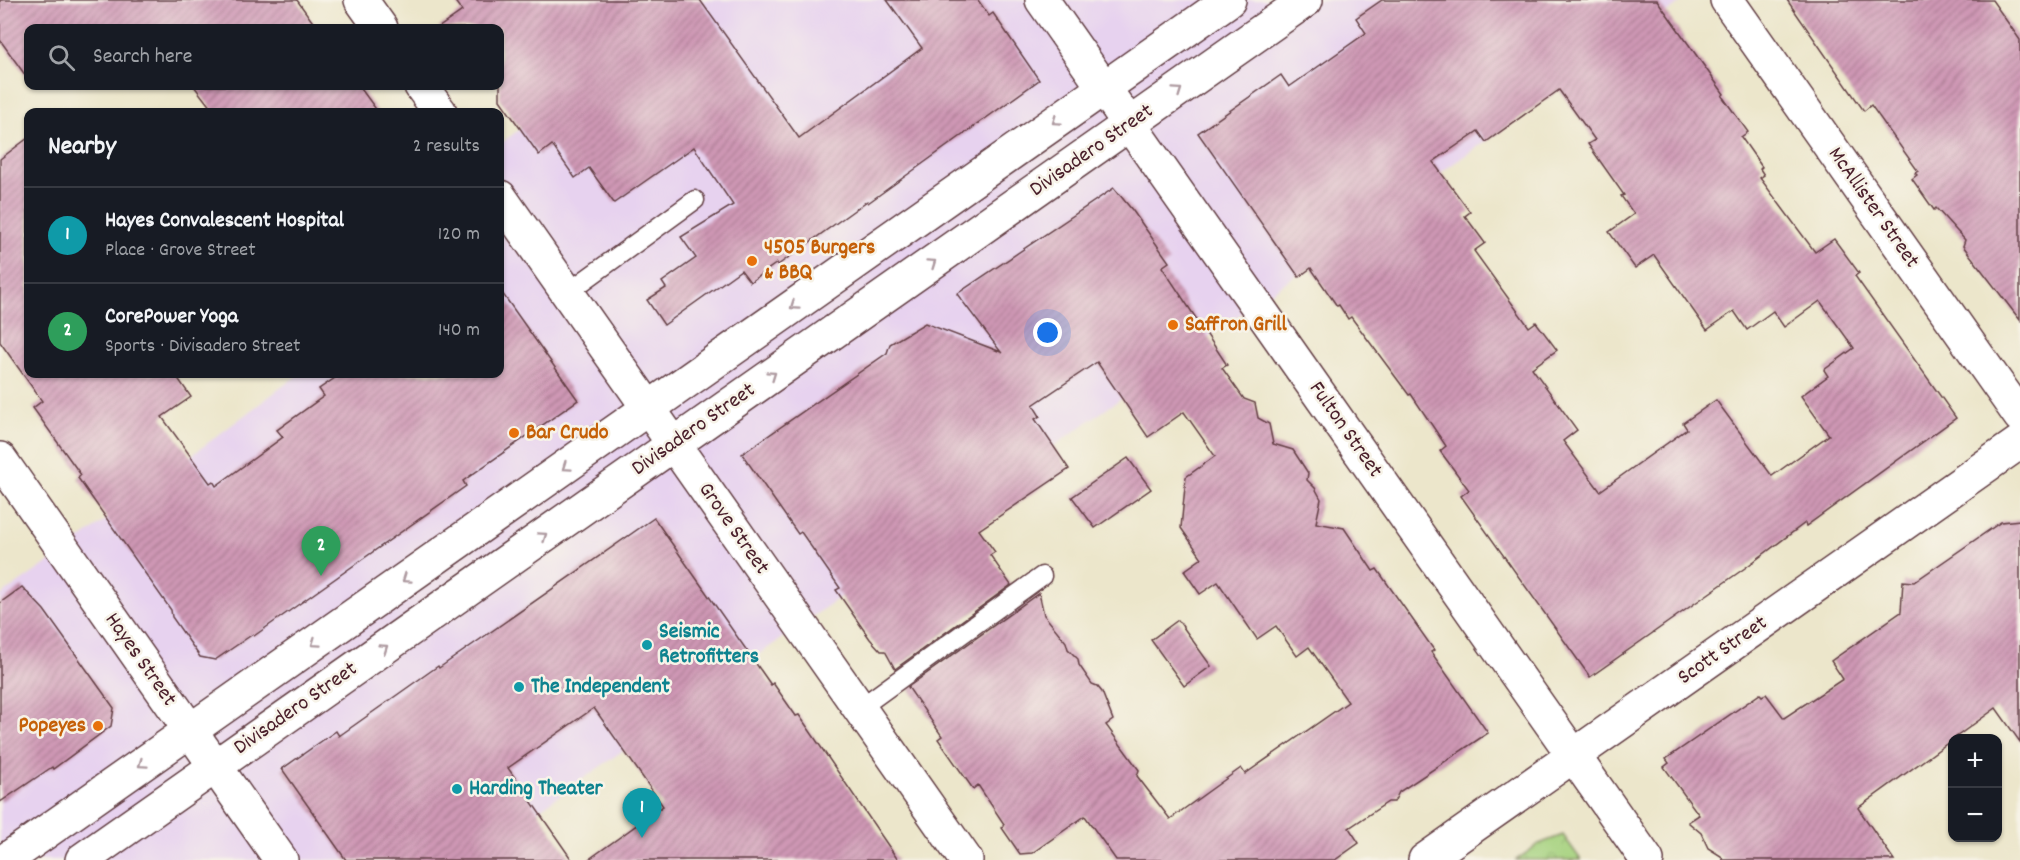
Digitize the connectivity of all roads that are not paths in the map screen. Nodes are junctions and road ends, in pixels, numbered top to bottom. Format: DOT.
graph roads {
  1 [pos="361,0"];
  2 [pos="1042,0"];
  3 [pos="1229,0"];
  4 [pos="1306,0"];
  5 [pos="1727,0"];
  6 [pos="378,24"];
  7 [pos="1104,88"];
  8 [pos="424,90"];
  9 [pos="437,108"];
  10 [pos="1129,124"];
  11 [pos="694,200"];
  12 [pos="504,204"];
  13 [pos="567,293"];
  14 [pos="648,409"];
  15 [pos="2020,416"];
  16 [pos="2020,442"];
  17 [pos="673,445"];
  18 [pos="0,459"];
  19 [pos="1042,576"];
  20 [pos="860,708"];
  21 [pos="190,730"];
  22 [pos="1574,755"];
  23 [pos="216,766"];
  24 [pos="6,860"];
  25 [pos="82,860"];
  26 [pos="281,860"];
  27 [pos="966,860"];
  28 [pos="1425,860"];
  29 [pos="1647,860"];
  1 -- 6 [label="street"];
  2 -- 7 [label="street, Fulton Street"];
  3 -- 7 [label="street, Divisadero Street"];
  10 -- 4 [label="street, Divisadero Street, one-way"];
  5 -- 15 [label="street, McAllister Street"];
  7 -- 10 [label="street, Fulton Street"];
  7 -- 14 [label="street, Divisadero Street, one-way"];
  8 -- 9 [label="street"];
  17 -- 10 [label="street, Divisadero Street, one-way"];
  10 -- 22 [label="street, Fulton Street"];
  11 -- 13 [label="lane"];
  12 -- 13 [label="street, Grove Street"];
  13 -- 14 [label="street, Grove Street"];
  14 -- 17 [label="street, Grove Street"];
  14 -- 21 [label="street, Divisadero Street, one-way"];
  16 -- 22 [label="street, Scott Street"];
  17 -- 20 [label="street, Grove Street"];
  23 -- 17 [label="street, Divisadero Street, one-way"];
  18 -- 21 [label="street, Hayes Street"];
  19 -- 20 [label="lane"];
  20 -- 27 [label="street, Grove Street"];
  21 -- 23 [label="street, Hayes Street"];
  21 -- 24 [label="street, Divisadero Street, one-way"];
  22 -- 28 [label="street, Scott Street"];
  22 -- 29 [label="street, Fulton Street"];
  23 -- 25 [label="street, Divisadero Street"];
  23 -- 26 [label="street, Hayes Street"];
}
